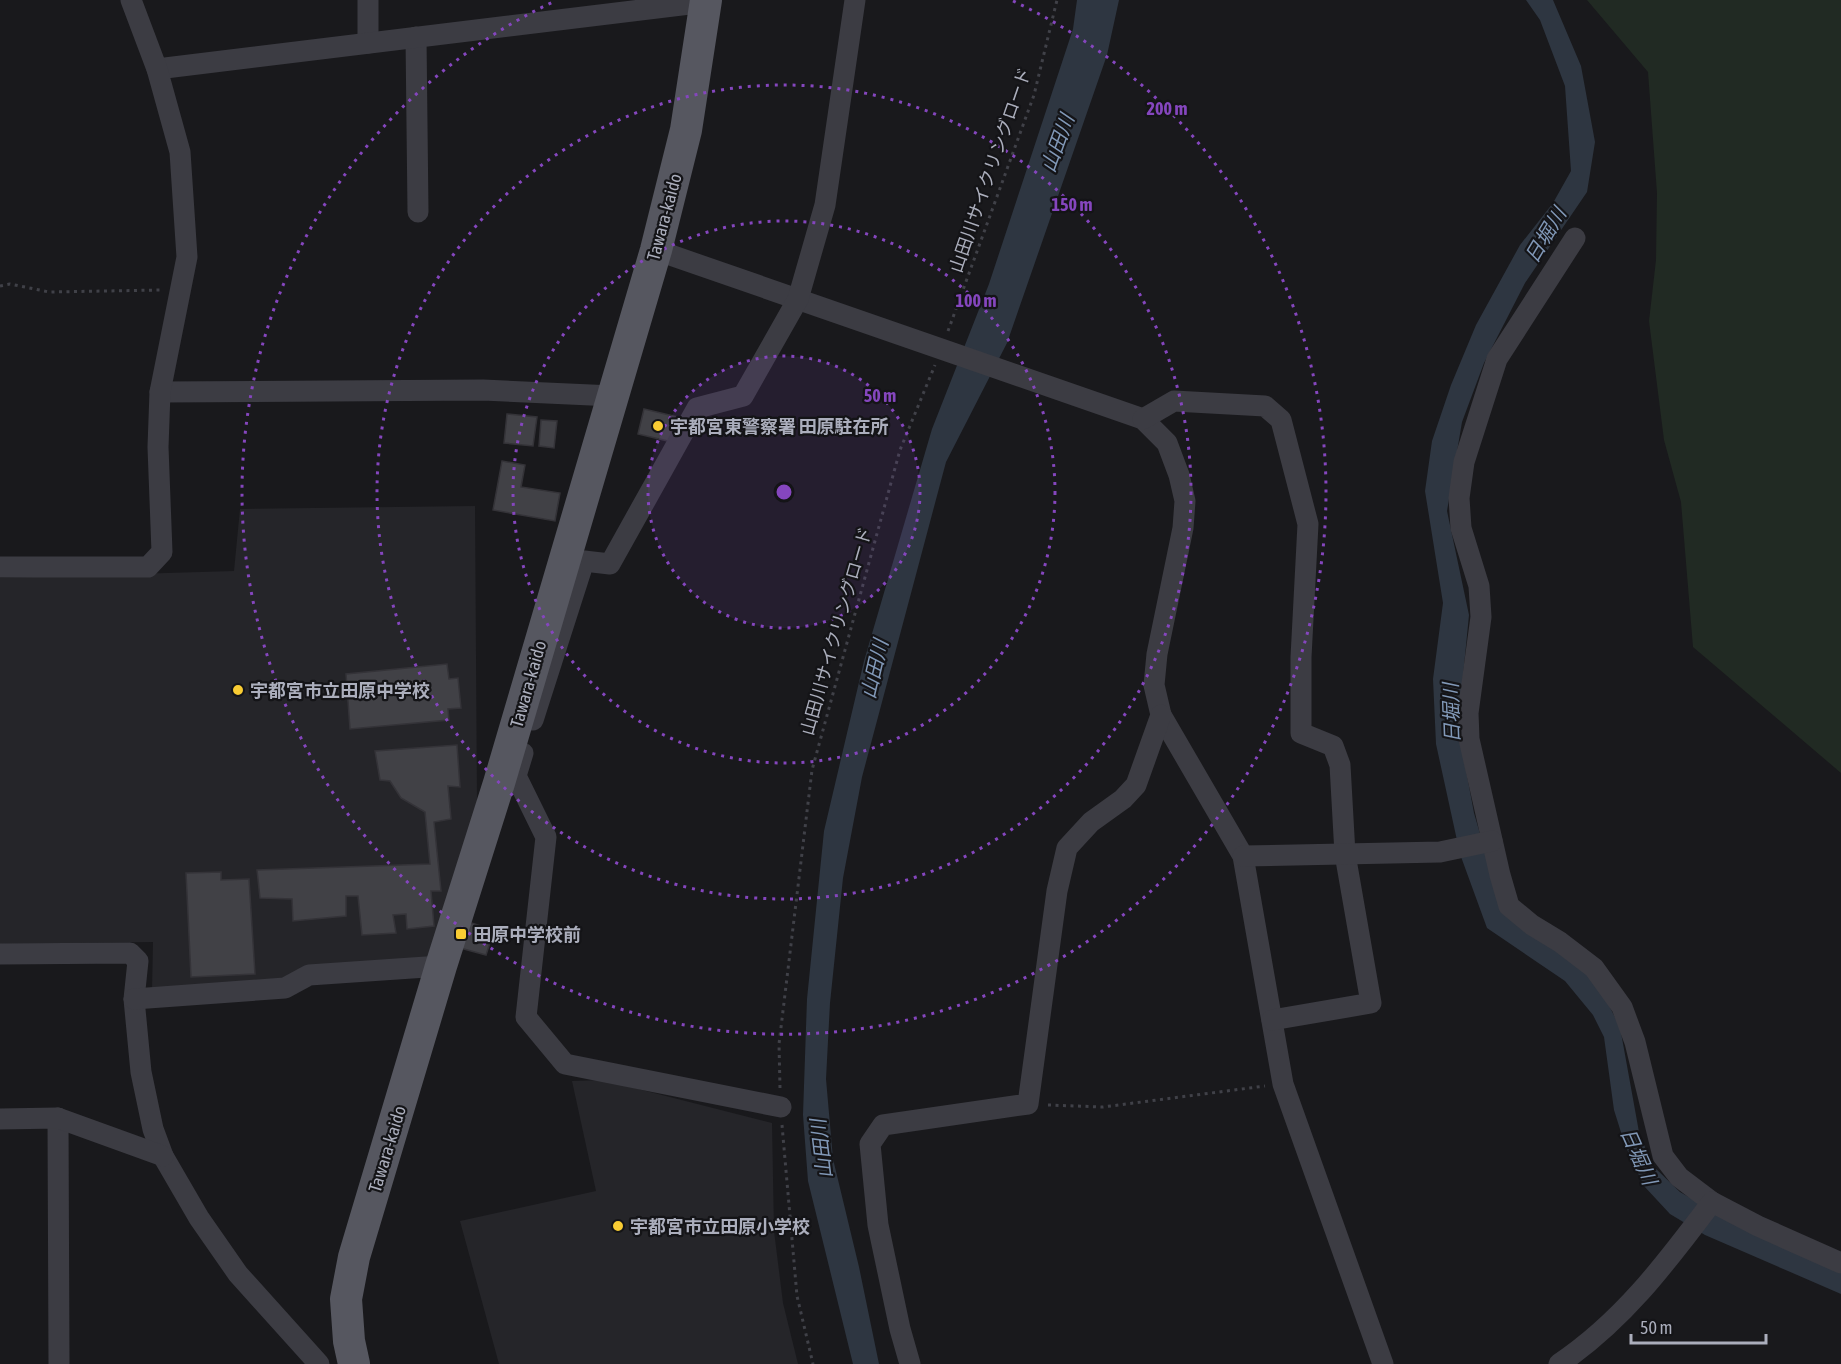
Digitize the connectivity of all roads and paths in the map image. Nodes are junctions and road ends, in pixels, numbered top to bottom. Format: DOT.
graph roads {
  1 [pos="131,0"];
  2 [pos="368,0"];
  3 [pos="855,0"];
  4 [pos="1057,0"];
  5 [pos="706,1"];
  6 [pos="416,37"];
  7 [pos="368,43"];
  8 [pos="158,69"];
  9 [pos="418,212"];
  10 [pos="1575,238"];
  11 [pos="657,250"];
  12 [pos="0,286"];
  13 [pos="181,290"];
  14 [pos="798,299"];
  15 [pos="941,350"];
  16 [pos="160,392"];
  17 [pos="613,396"];
  18 [pos="1143,419"];
  19 [pos="0,567"];
  20 [pos="1161,715"];
  21 [pos="1492,841"];
  22 [pos="1345,854"];
  23 [pos="1243,856"];
  24 [pos="0,954"];
  25 [pos="441,966"];
  26 [pos="134,999"];
  27 [pos="1272,1020"];
  28 [pos="1283,1084"];
  29 [pos="1028,1104"];
  30 [pos="781,1107"];
  31 [pos="58,1118"];
  32 [pos="0,1119"];
  33 [pos="163,1156"];
  34 [pos="1712,1202"];
  35 [pos="1841,1263"];
  36 [pos="59,1364"];
  37 [pos="319,1364"];
  38 [pos="354,1364"];
  39 [pos="813,1364"];
  40 [pos="910,1364"];
  41 [pos="1383,1364"];
  42 [pos="1559,1364"];
  1 -- 8 [label="street"];
  2 -- 7 [label="street"];
  3 -- 14 [label="street"];
  4 -- 15 [label="path, 山田川サイクリングロード"];
  5 -- 6 [label="street"];
  5 -- 11 [label="main road, Tawara-kaido"];
  6 -- 7 [label="street"];
  6 -- 9 [label="street"];
  7 -- 8 [label="street"];
  8 -- 13 [label="street"];
  10 -- 21 [label="street"];
  11 -- 14 [label="street"];
  11 -- 17 [label="main road, Tawara-kaido"];
  12 -- 13 [label="path"];
  13 -- 16 [label="street"];
  14 -- 15 [label="street"];
  14 -- 30 [label="street"];
  15 -- 18 [label="street"];
  15 -- 30 [label="path, 山田川サイクリングロード"];
  16 -- 17 [label="street"];
  16 -- 19 [label="street"];
  17 -- 25 [label="main road, Tawara-kaido"];
  18 -- 20 [label="street"];
  18 -- 22 [label="street"];
  20 -- 23 [label="street"];
  20 -- 29 [label="street"];
  21 -- 22 [label="street"];
  21 -- 34 [label="street"];
  22 -- 23 [label="street"];
  22 -- 27 [label="street"];
  23 -- 27 [label="street"];
  24 -- 26 [label="street"];
  25 -- 26 [label="street"];
  25 -- 38 [label="main road, Tawara-kaido"];
  26 -- 33 [label="street"];
  27 -- 28 [label="street"];
  28 -- 29 [label="path"];
  28 -- 41 [label="street"];
  29 -- 40 [label="street"];
  30 -- 39 [label="path, 山田川サイクリングロード"];
  31 -- 32 [label="street"];
  31 -- 33 [label="street"];
  31 -- 36 [label="street"];
  33 -- 37 [label="street"];
  34 -- 35 [label="street"];
  34 -- 42 [label="street"];
}
